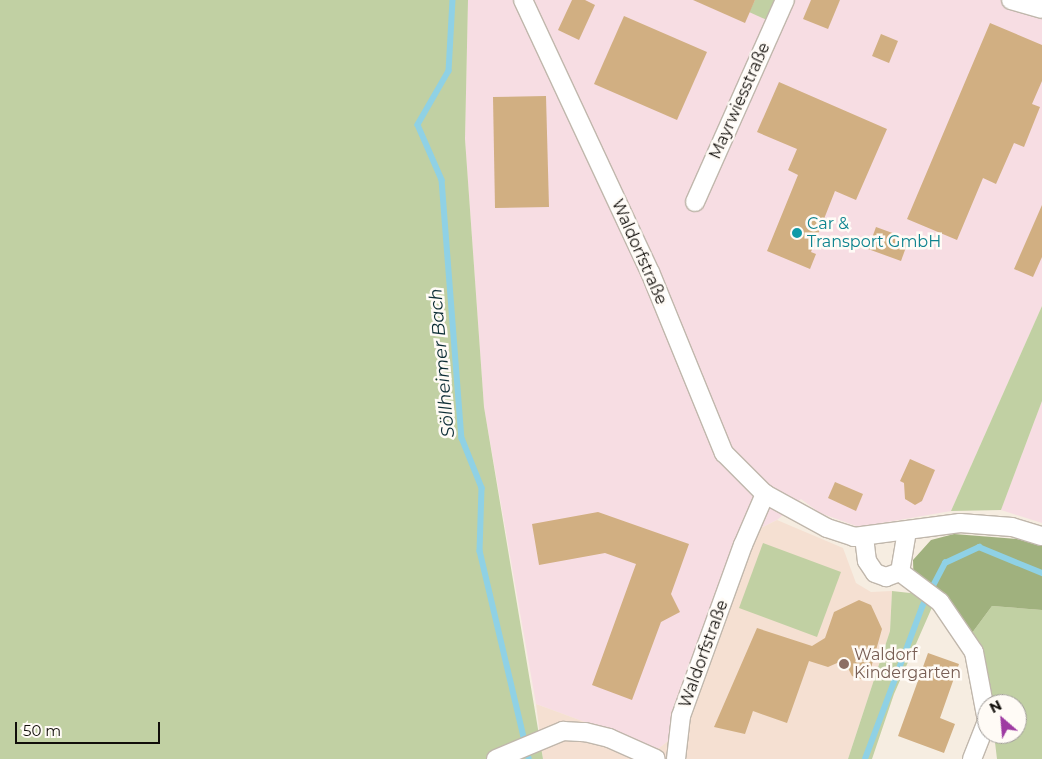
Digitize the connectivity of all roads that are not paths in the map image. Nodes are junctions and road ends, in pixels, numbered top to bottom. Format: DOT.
graph roads {
  1 [pos="523,0"];
  2 [pos="785,0"];
  3 [pos="1011,0"];
  4 [pos="1042,9"];
  5 [pos="695,202"];
  6 [pos="765,494"];
  7 [pos="907,531"];
  8 [pos="1042,536"];
  9 [pos="864,537"];
  10 [pos="900,572"];
  11 [pos="500,758"];
  12 [pos="656,759"];
  13 [pos="676,759"];
  14 [pos="972,759"];
  1 -- 6 [label="street, Waldorfstraße"];
  2 -- 5 [label="street, Mayrwiesstraße"];
  3 -- 4 [label="street"];
  6 -- 9 [label="street, Waldorfstraße"];
  6 -- 13 [label="street, Waldorfstraße"];
  7 -- 8 [label="street, Waldorfstraße"];
  7 -- 9 [label="street, Waldorfstraße"];
  7 -- 10 [label="street"];
  9 -- 10 [label="street"];
  10 -- 14 [label="street"];
  11 -- 12 [label="street"];
}
